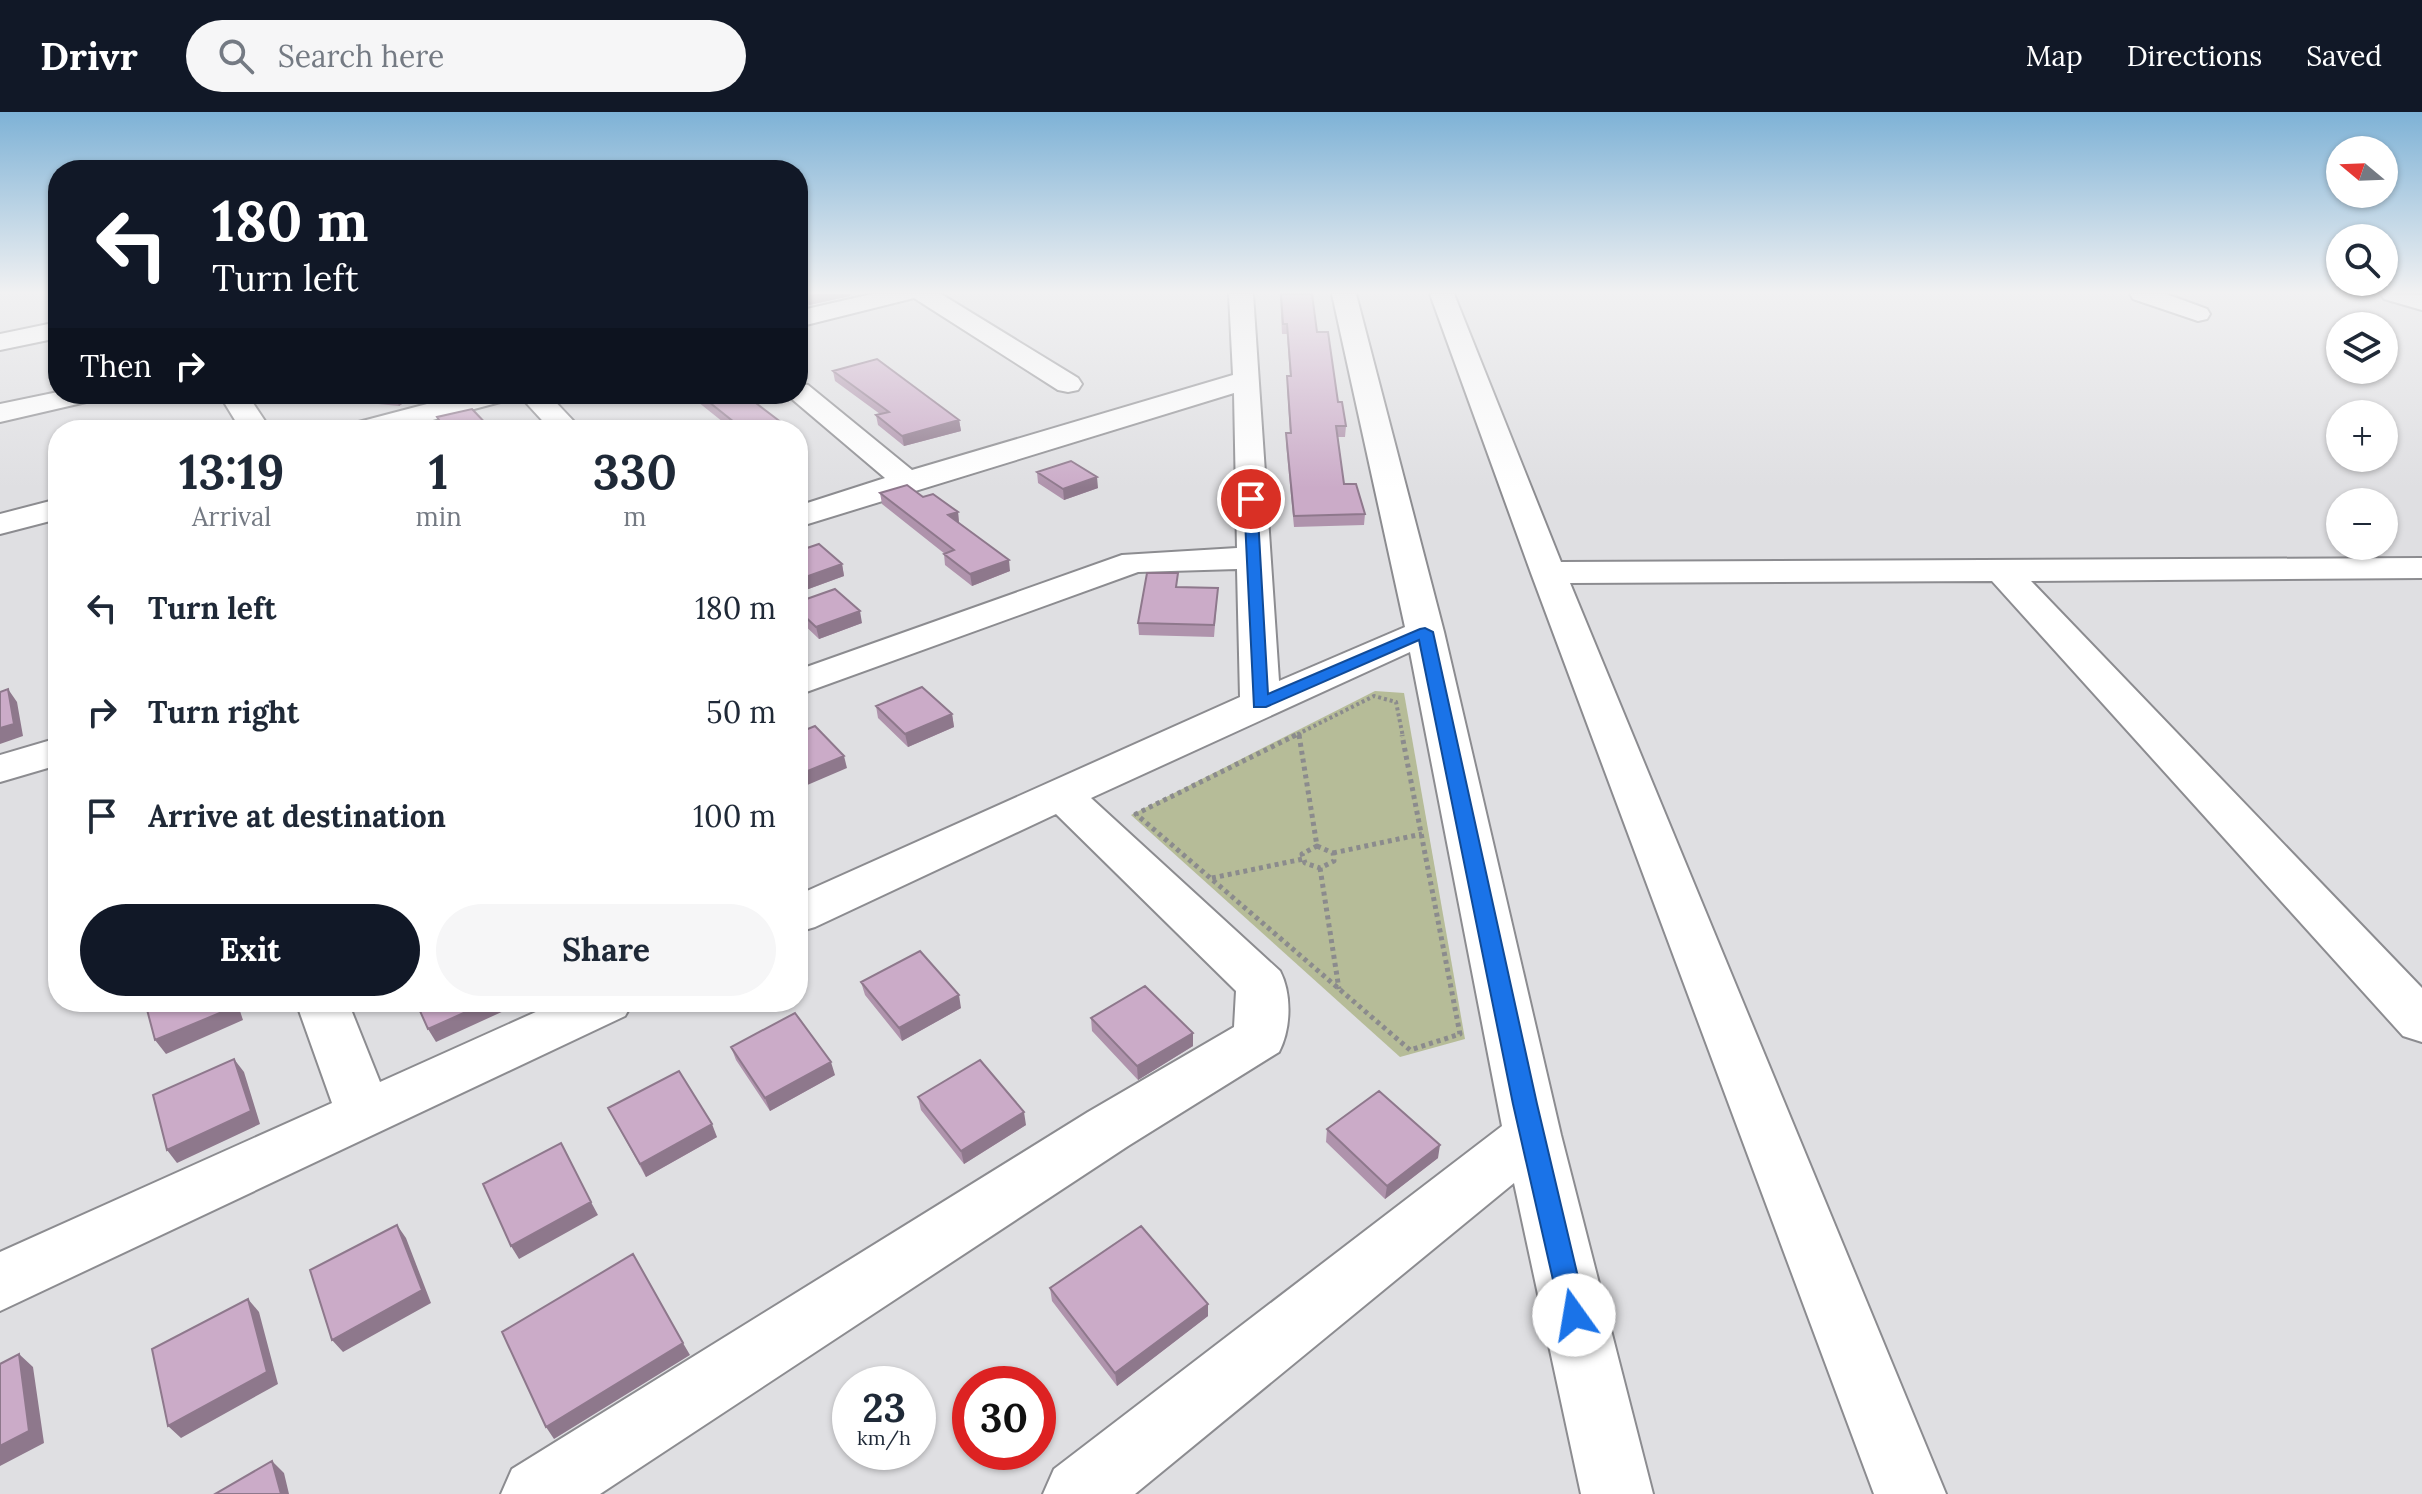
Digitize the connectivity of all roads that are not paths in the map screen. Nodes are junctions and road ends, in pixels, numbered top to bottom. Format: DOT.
graph roads {
  1 [pos="1027,358"];
  2 [pos="1245,358"];
  3 [pos="1359,358"];
  4 [pos="1467,358"];
  5 [pos="1247,380"];
  6 [pos="1068,384"];
  7 [pos="808,399"];
  8 [pos="48,402"];
  9 [pos="460,404"];
  10 [pos="542,404"];
  11 [pos="0,413"];
  12 [pos="399,420"];
  13 [pos="557,420"];
  14 [pos="907,481"];
  15 [pos="48,512"];
  16 [pos="808,514"];
  17 [pos="0,524"];
  18 [pos="1253,558"];
  19 [pos="2422,568"];
  20 [pos="2001,570"];
  21 [pos="1548,573"];
  22 [pos="1425,632"];
  23 [pos="808,676"];
  24 [pos="1260,703"];
  25 [pos="48,754"];
  26 [pos="0,769"];
  27 [pos="1062,795"];
  28 [pos="808,910"];
  29 [pos="326,1012"];
  30 [pos="585,1012"];
  31 [pos="2422,1022"];
  32 [pos="364,1113"];
  33 [pos="1532,1135"];
  34 [pos="0,1282"];
  35 [pos="537,1494"];
  36 [pos="1079,1494"];
  37 [pos="1617,1494"];
  38 [pos="1910,1494"];
  1 -- 6 [label="street"];
  2 -- 5 [label="street"];
  3 -- 22 [label="street"];
  4 -- 21 [label="street"];
  5 -- 14 [label="street"];
  5 -- 18 [label="street"];
  7 -- 14 [label="street"];
  8 -- 11 [label="street"];
  9 -- 12 [label="street"];
  10 -- 13 [label="street"];
  14 -- 16 [label="street"];
  15 -- 17 [label="street"];
  18 -- 23 [label="street"];
  18 -- 24 [label="street"];
  19 -- 20 [label="street"];
  20 -- 21 [label="street"];
  20 -- 31 [label="street"];
  21 -- 38 [label="street"];
  22 -- 24 [label="street"];
  22 -- 33 [label="street"];
  24 -- 27 [label="street"];
  25 -- 26 [label="street"];
  27 -- 28 [label="street"];
  27 -- 35 [label="street"];
  29 -- 32 [label="street"];
  30 -- 32 [label="street"];
  32 -- 34 [label="street"];
  33 -- 36 [label="street"];
  33 -- 37 [label="street"];
}
